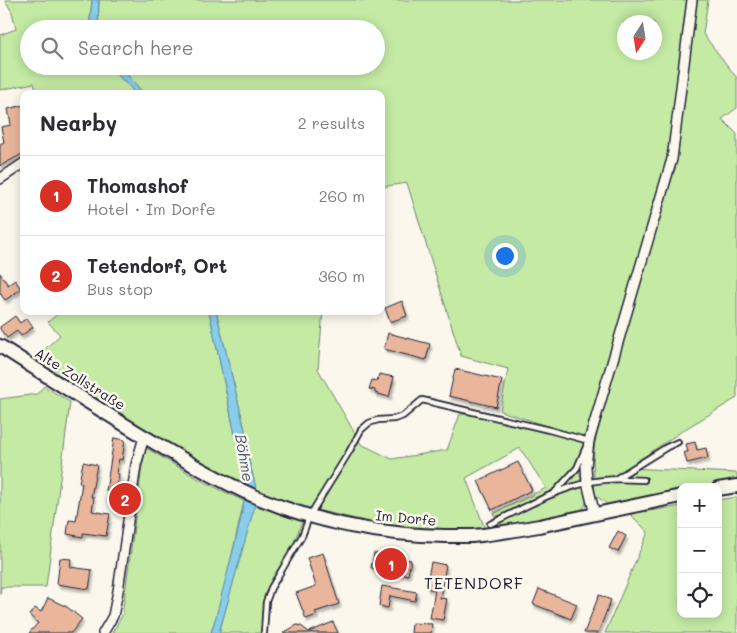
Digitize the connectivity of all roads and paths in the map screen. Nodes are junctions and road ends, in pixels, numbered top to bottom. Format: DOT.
graph roads {
  1 [pos="692,0"];
  2 [pos="20,166"];
  3 [pos="0,179"];
  4 [pos="0,346"];
  5 [pos="144,437"];
  6 [pos="589,441"];
  7 [pos="678,442"];
  8 [pos="616,479"];
  9 [pos="644,480"];
  10 [pos="588,482"];
  11 [pos="737,486"];
  12 [pos="722,488"];
  13 [pos="555,492"];
  14 [pos="677,497"];
  15 [pos="310,515"];
  16 [pos="595,515"];
  17 [pos="490,524"];
  18 [pos="103,633"];
  19 [pos="264,633"];
  1 -- 6 [label="street"];
  2 -- 3 [label="street"];
  4 -- 5 [label="street, Alte Zollstraße"];
  5 -- 15 [label="street, Im Dorfe"];
  5 -- 18 [label="street"];
  6 -- 10 [label="street"];
  6 -- 13 [label="lane"];
  6 -- 15 [label="lane"];
  7 -- 8 [label="lane"];
  8 -- 9 [label="lane"];
  8 -- 10 [label="lane"];
  10 -- 13 [label="lane"];
  10 -- 16 [label="street"];
  11 -- 12 [label="street"];
  13 -- 17 [label="lane"];
  14 -- 16 [label="street, Im Dorfe"];
  15 -- 16 [label="street, Im Dorfe"];
  15 -- 19 [label="lane"];
}
